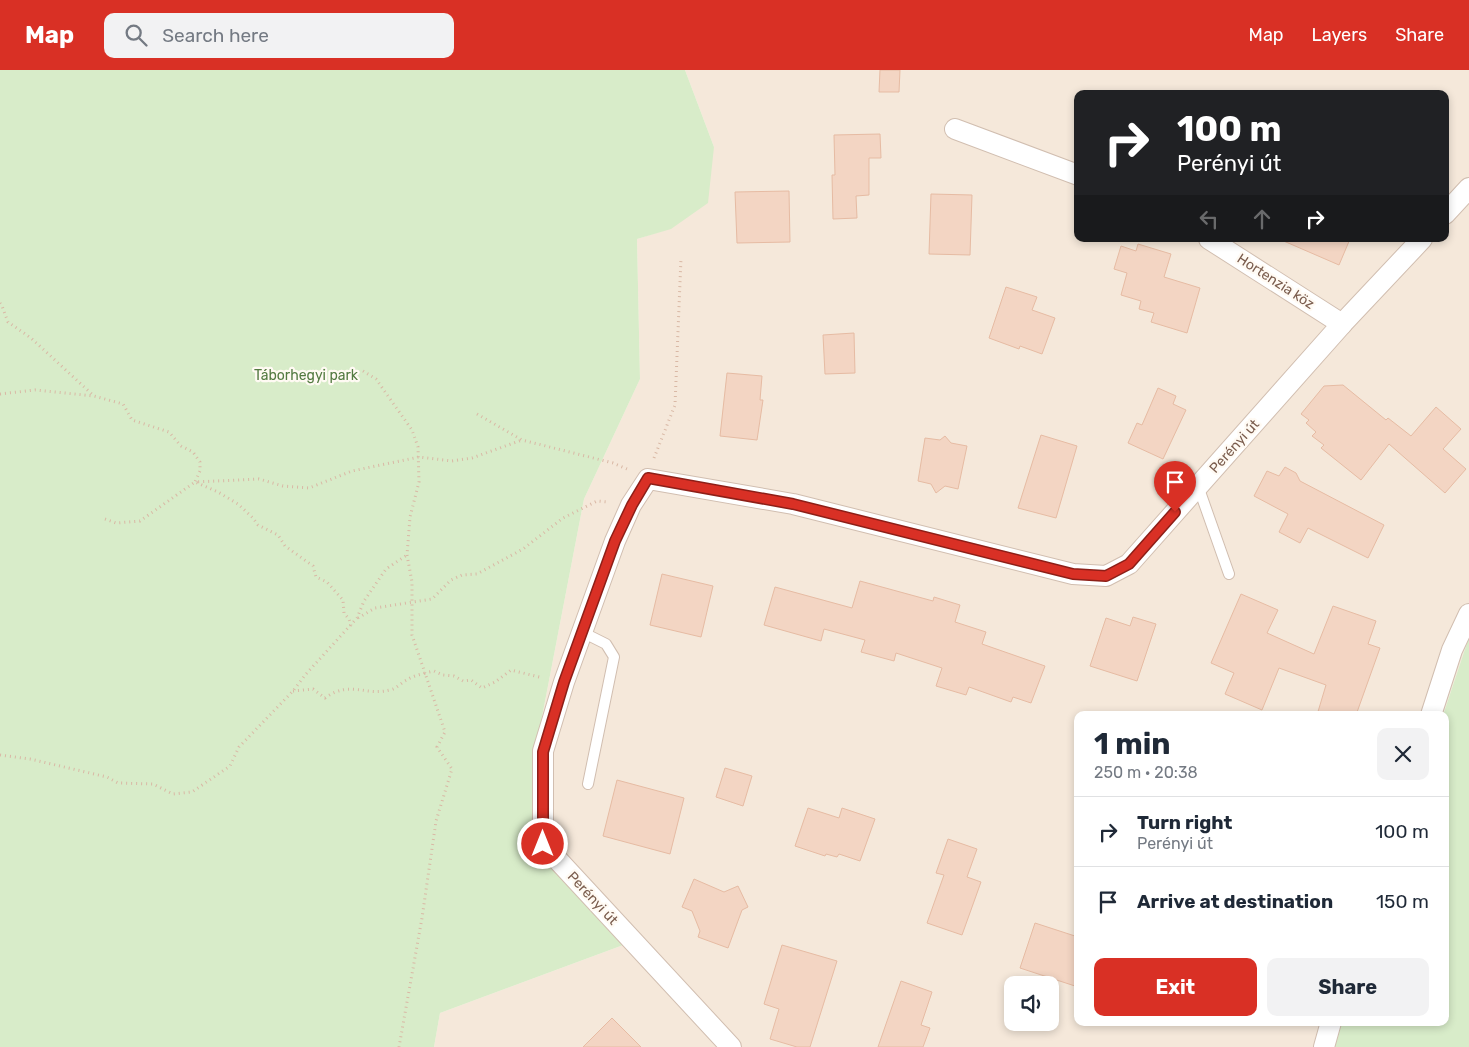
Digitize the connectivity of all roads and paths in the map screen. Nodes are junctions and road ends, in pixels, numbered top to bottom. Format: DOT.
graph roads {
  1 [pos="955,129"];
  2 [pos="1074,174"];
  3 [pos="1469,188"];
  4 [pos="1449,210"];
  5 [pos="1214,242"];
  6 [pos="1419,242"];
  7 [pos="681,258"];
  8 [pos="0,304"];
  9 [pos="1342,324"];
  10 [pos="363,371"];
  11 [pos="0,394"];
  12 [pos="94,396"];
  13 [pos="477,414"];
  14 [pos="522,440"];
  15 [pos="419,457"];
  16 [pos="648,478"];
  17 [pos="195,482"];
  18 [pos="1198,486"];
  19 [pos="632,505"];
  20 [pos="105,519"];
  21 [pos="407,555"];
  22 [pos="1229,574"];
  23 [pos="412,602"];
  24 [pos="1469,614"];
  25 [pos="357,618"];
  26 [pos="351,626"];
  27 [pos="582,632"];
  28 [pos="425,673"];
  29 [pos="564,682"];
  30 [pos="293,691"];
  31 [pos="1432,711"];
  32 [pos="0,755"];
  33 [pos="588,784"];
  34 [pos="1330,1026"];
  35 [pos="399,1047"];
  36 [pos="731,1047"];
  37 [pos="1324,1047"];
  1 -- 2 [label="street"];
  3 -- 4 [label="street"];
  5 -- 9 [label="street, Hortenzia köz"];
  6 -- 9 [label="street, Perényi út"];
  7 -- 16 [label="path"];
  8 -- 12 [label="path"];
  9 -- 18 [label="street, Perényi út"];
  10 -- 15 [label="path"];
  11 -- 12 [label="path"];
  12 -- 17 [label="path"];
  13 -- 14 [label="path"];
  14 -- 15 [label="path"];
  14 -- 16 [label="path"];
  15 -- 17 [label="path"];
  15 -- 21 [label="path"];
  16 -- 18 [label="street, Perényi út"];
  16 -- 19 [label="street, Perényi út"];
  17 -- 20 [label="path"];
  17 -- 26 [label="path"];
  18 -- 22 [label="lane"];
  19 -- 23 [label="path"];
  19 -- 27 [label="street, Perényi út"];
  21 -- 23 [label="path"];
  21 -- 25 [label="path"];
  23 -- 25 [label="path"];
  23 -- 28 [label="path"];
  24 -- 31 [label="street"];
  25 -- 26 [label="path"];
  26 -- 30 [label="path"];
  27 -- 29 [label="street, Perényi út"];
  27 -- 33 [label="lane"];
  28 -- 29 [label="path"];
  28 -- 30 [label="path"];
  28 -- 35 [label="path"];
  29 -- 36 [label="street, Perényi út"];
  30 -- 32 [label="path"];
  34 -- 37 [label="street"];
}
